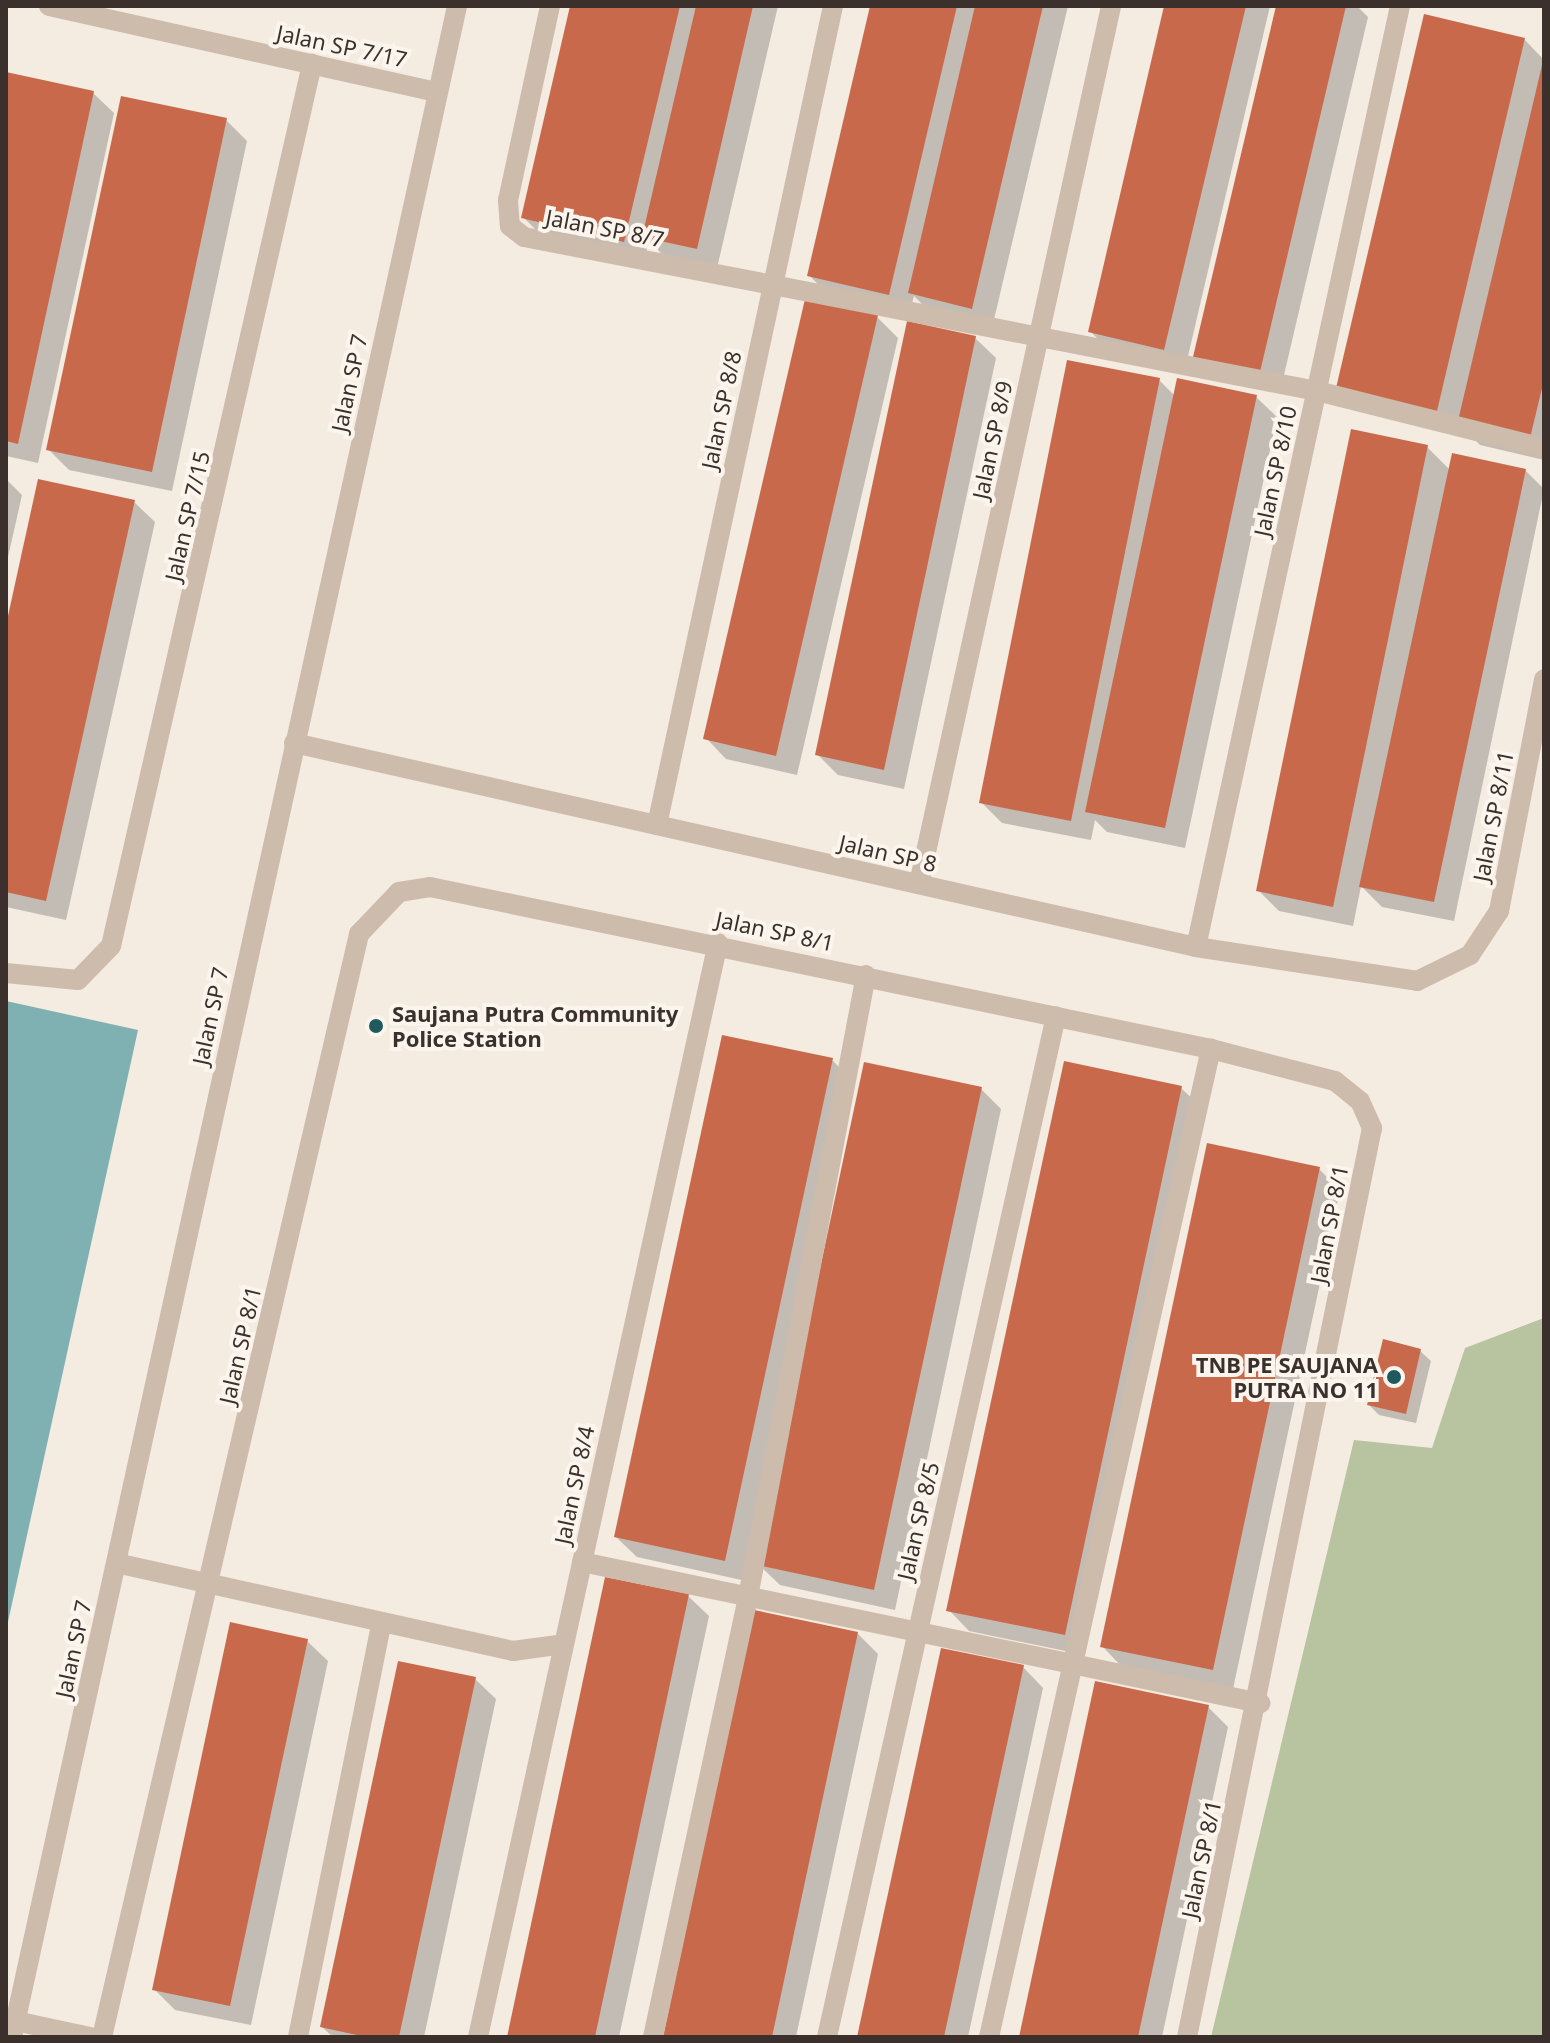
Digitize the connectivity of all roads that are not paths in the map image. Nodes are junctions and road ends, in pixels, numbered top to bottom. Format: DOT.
graph roads {
  1 [pos="49,6"];
  2 [pos="457,6"];
  3 [pos="550,6"];
  4 [pos="833,6"];
  5 [pos="1111,6"];
  6 [pos="1400,6"];
  7 [pos="312,64"];
  8 [pos="438,92"];
  9 [pos="773,285"];
  10 [pos="1039,335"];
  11 [pos="1317,391"];
  12 [pos="1544,448"];
  13 [pos="1544,679"];
  14 [pos="294,743"];
  15 [pos="657,825"];
  16 [pos="919,884"];
  17 [pos="718,943"];
  18 [pos="1196,947"];
  19 [pos="1470,955"];
  20 [pos="6,973"];
  21 [pos="866,975"];
  22 [pos="1056,1016"];
  23 [pos="1211,1049"];
  24 [pos="582,1562"];
  25 [pos="116,1563"];
  26 [pos="209,1583"];
  27 [pos="748,1597"];
  28 [pos="382,1622"];
  29 [pos="918,1632"];
  30 [pos="564,1644"];
  31 [pos="1071,1665"];
  32 [pos="1260,1703"];
  33 [pos="11,2026"];
  34 [pos="90,2037"];
  35 [pos="102,2037"];
  36 [pos="298,2037"];
  37 [pos="478,2037"];
  38 [pos="653,2037"];
  39 [pos="827,2037"];
  40 [pos="989,2037"];
  41 [pos="1187,2037"];
  1 -- 7 [label="street, Jalan SP 7/17"];
  2 -- 8 [label="street, Jalan SP 7"];
  3 -- 9 [label="street, Jalan SP 8/7"];
  4 -- 9 [label="street, Jalan SP 8/8"];
  5 -- 10 [label="street, Jalan SP 8/9"];
  6 -- 11 [label="street, Jalan SP 8/10"];
  7 -- 8 [label="street, Jalan SP 7/17"];
  7 -- 20 [label="street, Jalan SP 7/15"];
  8 -- 14 [label="street, Jalan SP 7"];
  9 -- 10 [label="street, Jalan SP 8/7"];
  9 -- 15 [label="street, Jalan SP 8/8"];
  10 -- 11 [label="street, Jalan SP 8/7"];
  10 -- 16 [label="street, Jalan SP 8/9"];
  11 -- 12 [label="street, Jalan SP 8/7"];
  11 -- 18 [label="street, Jalan SP 8/10"];
  13 -- 19 [label="street, Jalan SP 8/11"];
  14 -- 15 [label="street, Jalan SP 8"];
  14 -- 25 [label="street, Jalan SP 7"];
  15 -- 16 [label="street, Jalan SP 8"];
  16 -- 18 [label="street, Jalan SP 8"];
  17 -- 21 [label="street, Jalan SP 8/1"];
  17 -- 24 [label="street, Jalan SP 8/4"];
  17 -- 26 [label="street, Jalan SP 8/1"];
  18 -- 19 [label="street, Jalan SP 8"];
  21 -- 22 [label="street, Jalan SP 8/1"];
  21 -- 27 [label="street"];
  22 -- 23 [label="street, Jalan SP 8/1"];
  22 -- 29 [label="street, Jalan SP 8/5"];
  23 -- 31 [label="street"];
  23 -- 32 [label="street, Jalan SP 8/1"];
  24 -- 27 [label="street"];
  24 -- 30 [label="street, Jalan SP 8/4"];
  25 -- 26 [label="street"];
  25 -- 33 [label="street, Jalan SP 7"];
  26 -- 28 [label="street"];
  26 -- 35 [label="street, Jalan SP 8/1"];
  27 -- 29 [label="street"];
  27 -- 38 [label="street"];
  28 -- 30 [label="street"];
  28 -- 36 [label="street"];
  29 -- 31 [label="street"];
  29 -- 39 [label="street, Jalan SP 8/5"];
  30 -- 37 [label="street, Jalan SP 8/4"];
  31 -- 32 [label="street"];
  31 -- 40 [label="street"];
  32 -- 41 [label="street, Jalan SP 8/1"];
  33 -- 34 [label="street"];
}
